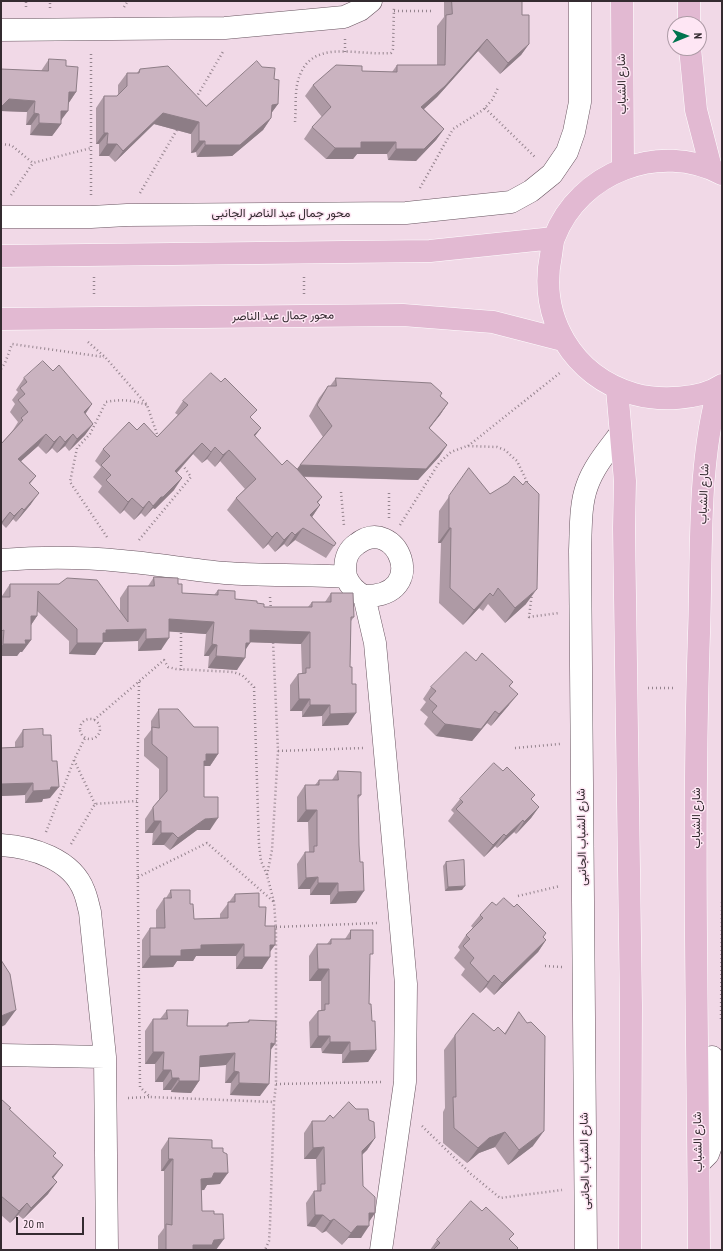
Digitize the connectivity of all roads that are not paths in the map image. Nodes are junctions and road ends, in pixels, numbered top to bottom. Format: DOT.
graph roads {
  1 [pos="371,1"];
  2 [pos="580,1"];
  3 [pos="622,1"];
  4 [pos="689,1"];
  5 [pos="690,16"];
  6 [pos="1,30"];
  7 [pos="691,56"];
  8 [pos="623,168"];
  9 [pos="716,171"];
  10 [pos="1,217"];
  11 [pos="554,238"];
  12 [pos="1,256"];
  13 [pos="1,318"];
  14 [pos="563,340"];
  15 [pos="721,386"];
  16 [pos="617,389"];
  17 [pos="620,434"];
  18 [pos="1,560"];
  19 [pos="346,577"];
  20 [pos="364,596"];
  21 [pos="1,845"];
  22 [pos="1,1055"];
  23 [pos="105,1057"];
  24 [pos="710,1057"];
  25 [pos="717,1113"];
  26 [pos="699,1163"];
  27 [pos="107,1250"];
  28 [pos="381,1250"];
  29 [pos="586,1250"];
  30 [pos="630,1250"];
  31 [pos="699,1250"];
  1 -- 6 [label="street"];
  2 -- 10 [label="street, محور جمال عبد الناصر الجانبى"];
  3 -- 8 [label="main road, شارع الشباب"];
  4 -- 5 [label="main road"];
  7 -- 9 [label="main road"];
  8 -- 9 [label="main road"];
  8 -- 11 [label="main road"];
  11 -- 12 [label="main road"];
  11 -- 14 [label="main road"];
  13 -- 14 [label="main road, محور جمال عبد الناصر"];
  14 -- 16 [label="main road"];
  15 -- 16 [label="main road"];
  15 -- 24 [label="main road, شارع الشباب"];
  16 -- 17 [label="main road"];
  17 -- 29 [label="street, شارع الشباب الجانبى"];
  17 -- 30 [label="main road"];
  18 -- 19 [label="street"];
  19 -- 20 [label="street"];
  19 -- 20 [label="street"];
  20 -- 28 [label="street"];
  21 -- 23 [label="street"];
  22 -- 23 [label="street"];
  23 -- 27 [label="street"];
  24 -- 25 [label="street"];
  24 -- 26 [label="main road, شارع الشباب"];
  25 -- 26 [label="street"];
  26 -- 31 [label="main road, شارع الشباب"];
}
